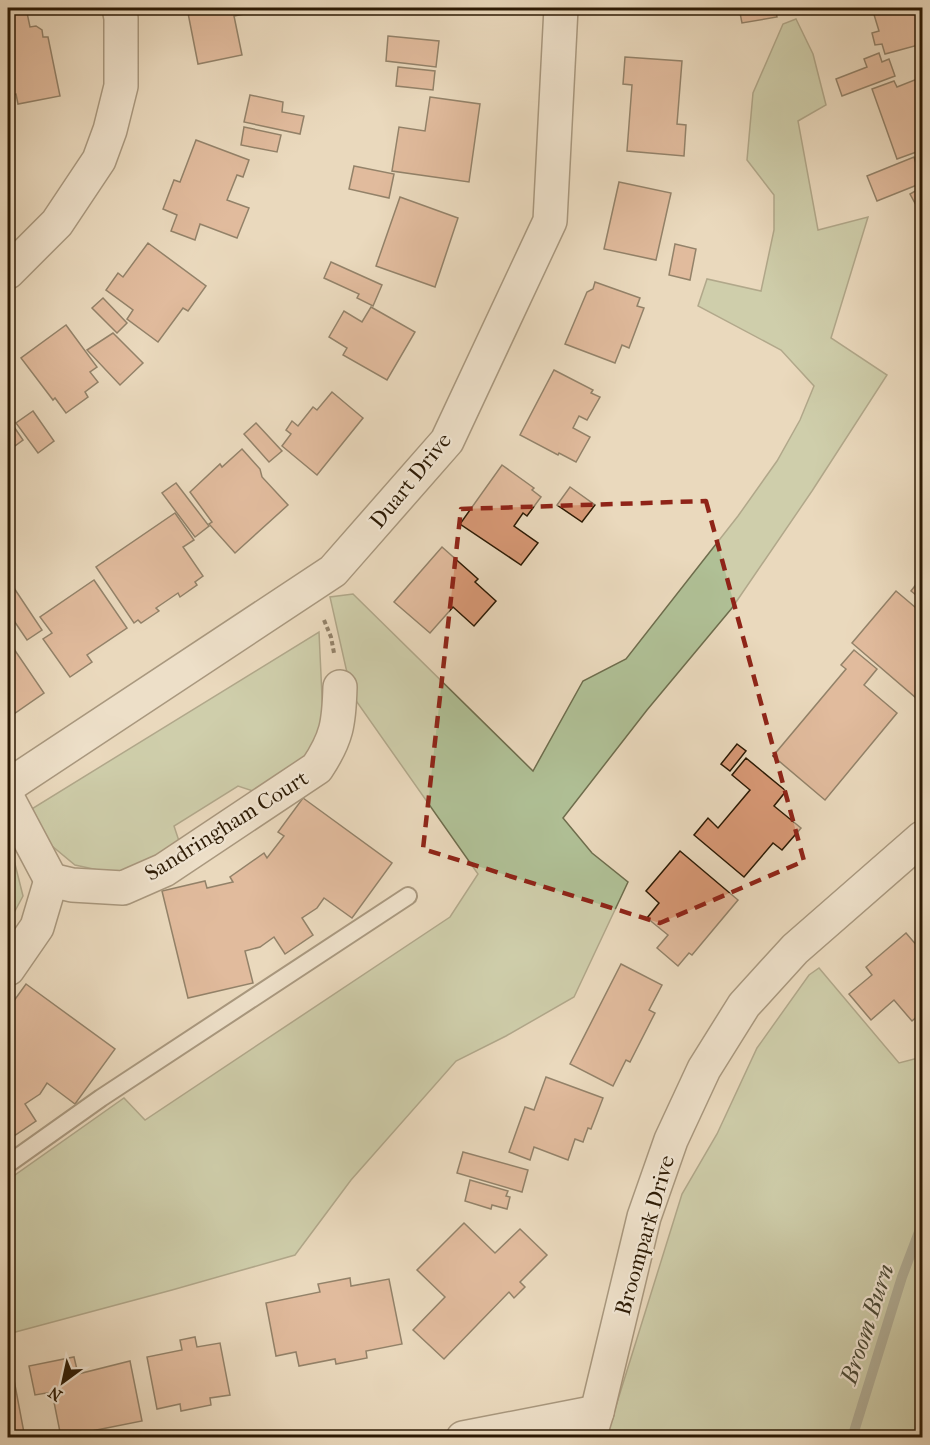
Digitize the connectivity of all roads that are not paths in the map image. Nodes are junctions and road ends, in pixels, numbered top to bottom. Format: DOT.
graph roads {
  1 [pos="119,8"];
  2 [pos="561,8"];
  3 [pos="8,272"];
  4 [pos="340,687"];
  5 [pos="8,786"];
  6 [pos="8,799"];
  7 [pos="922,838"];
  8 [pos="51,880"];
  9 [pos="408,896"];
  10 [pos="8,969"];
  11 [pos="8,1164"];
  12 [pos="593,1425"];
  13 [pos="463,1437"];
  1 -- 3 [label="street"];
  2 -- 5 [label="street, Duart Drive"];
  4 -- 8 [label="street, Sandringham Court"];
  6 -- 8 [label="street"];
  7 -- 12 [label="street, Broompark Drive"];
  8 -- 10 [label="street"];
  9 -- 11 [label="lane"];
  12 -- 13 [label="street"];
}
